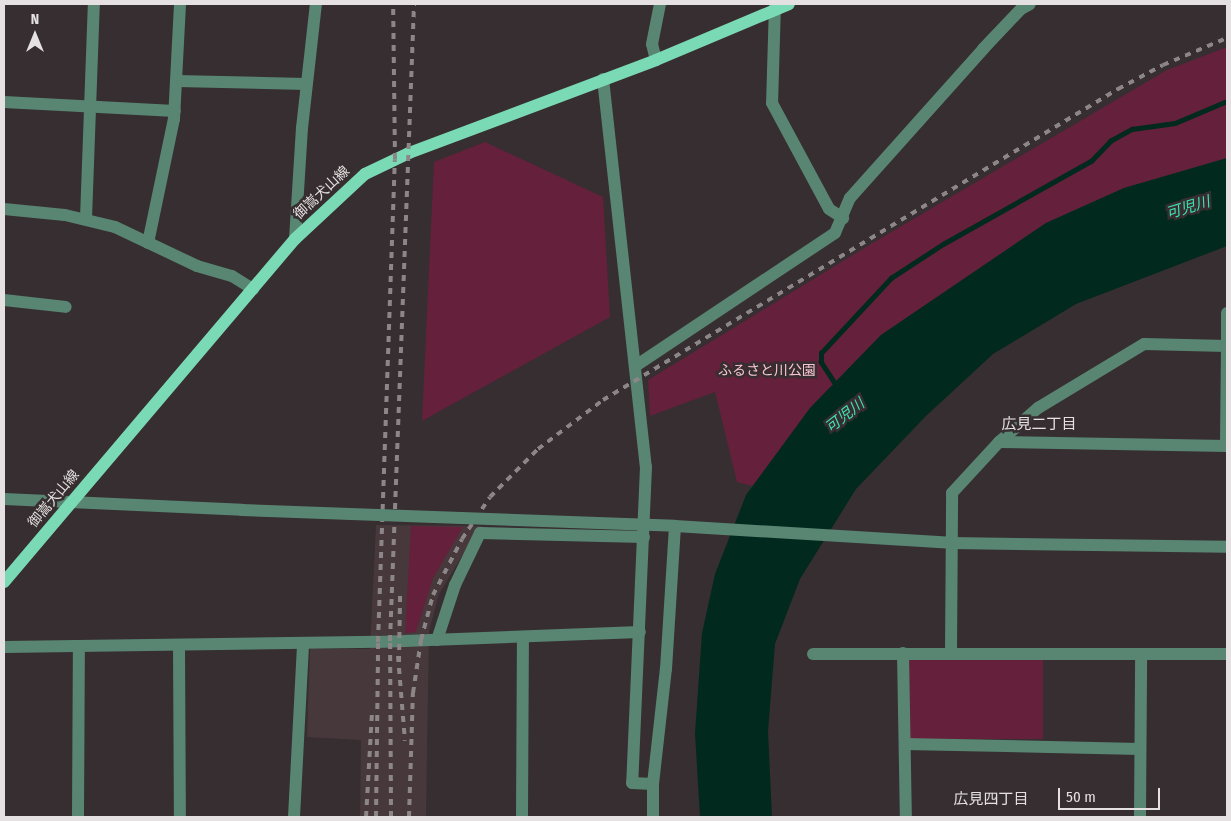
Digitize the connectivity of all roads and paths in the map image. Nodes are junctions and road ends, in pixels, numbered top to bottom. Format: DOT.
graph roads {
  1 [pos="94,4"];
  2 [pos="180,4"];
  3 [pos="316,4"];
  4 [pos="660,4"];
  5 [pos="789,4"];
  6 [pos="1030,4"];
  7 [pos="774,8"];
  8 [pos="656,60"];
  9 [pos="603,79"];
  10 [pos="177,80"];
  11 [pos="306,84"];
  12 [pos="4,102"];
  13 [pos="90,107"];
  14 [pos="175,111"];
  15 [pos="4,209"];
  16 [pos="86,218"];
  17 [pos="843,218"];
  18 [pos="296,239"];
  19 [pos="148,243"];
  20 [pos="253,289"];
  21 [pos="4,300"];
  22 [pos="66,308"];
  23 [pos="1227,313"];
  24 [pos="1227,346"];
  25 [pos="637,364"];
  26 [pos="999,442"];
  27 [pos="1226,446"];
  28 [pos="4,499"];
  29 [pos="71,502"];
  30 [pos="674,526"];
  31 [pos="644,537"];
  32 [pos="950,543"];
  33 [pos="1227,547"];
  34 [pos="4,582"];
  35 [pos="640,632"];
  36 [pos="523,637"];
  37 [pos="437,640"];
  38 [pos="303,643"];
  39 [pos="179,646"];
  40 [pos="4,647"];
  41 [pos="79,648"];
  42 [pos="903,653"];
  43 [pos="951,653"];
  44 [pos="813,654"];
  45 [pos="1227,654"];
  46 [pos="1141,655"];
  47 [pos="905,744"];
  48 [pos="1140,749"];
  49 [pos="653,784"];
  50 [pos="78,817"];
  51 [pos="180,817"];
  52 [pos="294,817"];
  53 [pos="522,817"];
  54 [pos="654,817"];
  55 [pos="906,817"];
  56 [pos="1140,817"];
  1 -- 13 [label="street"];
  2 -- 10 [label="street"];
  3 -- 11 [label="street"];
  4 -- 8 [label="street"];
  5 -- 7 [label="main road, 御嵩犬山線"];
  6 -- 17 [label="street"];
  7 -- 8 [label="main road, 御嵩犬山線"];
  7 -- 17 [label="street"];
  8 -- 9 [label="main road, 御嵩犬山線"];
  9 -- 18 [label="main road, 御嵩犬山線"];
  9 -- 25 [label="street"];
  10 -- 11 [label="street"];
  10 -- 14 [label="street"];
  11 -- 18 [label="street"];
  12 -- 13 [label="street"];
  13 -- 14 [label="street"];
  13 -- 16 [label="street"];
  14 -- 19 [label="street"];
  15 -- 16 [label="street"];
  16 -- 19 [label="street"];
  17 -- 25 [label="street"];
  18 -- 20 [label="main road, 御嵩犬山線"];
  19 -- 20 [label="street"];
  20 -- 29 [label="main road, 御嵩犬山線"];
  21 -- 22 [label="street"];
  23 -- 24 [label="street"];
  24 -- 26 [label="street"];
  24 -- 27 [label="street"];
  25 -- 31 [label="street"];
  26 -- 27 [label="street"];
  26 -- 32 [label="street"];
  28 -- 29 [label="street"];
  29 -- 30 [label="street, bridge"];
  29 -- 34 [label="main road, 御嵩犬山線"];
  30 -- 32 [label="street"];
  30 -- 49 [label="street"];
  31 -- 35 [label="street"];
  31 -- 37 [label="street"];
  32 -- 33 [label="street"];
  32 -- 43 [label="street"];
  35 -- 36 [label="street"];
  35 -- 49 [label="street"];
  36 -- 37 [label="street"];
  36 -- 53 [label="street"];
  37 -- 38 [label="street"];
  38 -- 39 [label="street"];
  38 -- 52 [label="street"];
  39 -- 41 [label="street"];
  39 -- 51 [label="street"];
  40 -- 41 [label="street"];
  41 -- 50 [label="street"];
  42 -- 43 [label="street"];
  42 -- 44 [label="street"];
  42 -- 47 [label="street"];
  43 -- 46 [label="street"];
  45 -- 46 [label="street"];
  46 -- 48 [label="street"];
  47 -- 48 [label="street"];
  47 -- 55 [label="street"];
  48 -- 56 [label="street"];
  49 -- 54 [label="street"];
}
